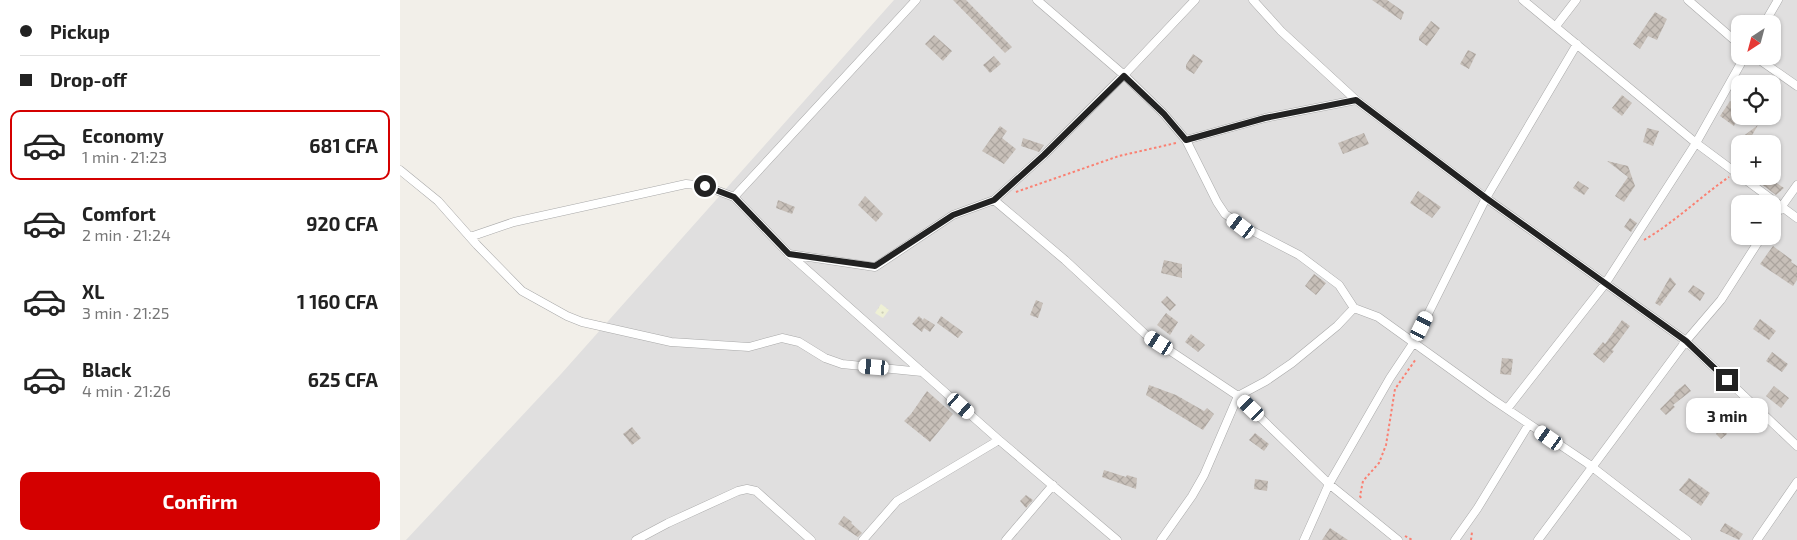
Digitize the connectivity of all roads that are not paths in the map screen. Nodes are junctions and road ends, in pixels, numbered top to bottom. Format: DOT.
graph roads {
  1 [pos="916,0"];
  2 [pos="1037,0"];
  3 [pos="1195,0"];
  4 [pos="1253,0"];
  5 [pos="1523,0"];
  6 [pos="1576,0"];
  7 [pos="1688,0"];
  8 [pos="1778,0"];
  9 [pos="1769,15"];
  10 [pos="1556,26"];
  11 [pos="1731,38"];
  12 [pos="1577,44"];
  13 [pos="1740,65"];
  14 [pos="1767,65"];
  15 [pos="1124,76"];
  16 [pos="1797,86"];
  17 [pos="1356,100"];
  18 [pos="1186,140"];
  19 [pos="1696,143"];
  20 [pos="400,170"];
  21 [pos="1797,185"];
  22 [pos="734,197"];
  23 [pos="1486,198"];
  24 [pos="994,200"];
  25 [pos="1782,206"];
  26 [pos="1797,218"];
  27 [pos="470,237"];
  28 [pos="1756,245"];
  29 [pos="789,254"];
  30 [pos="1605,284"];
  31 [pos="1354,308"];
  32 [pos="1686,341"];
  33 [pos="1414,342"];
  34 [pos="922,372"];
  35 [pos="1238,396"];
  36 [pos="1507,409"];
  37 [pos="1529,424"];
  38 [pos="999,440"];
  39 [pos="1797,446"];
  40 [pos="1593,467"];
  41 [pos="1797,482"];
  42 [pos="1329,484"];
  43 [pos="1053,485"];
  44 [pos="1399,537"];
  45 [pos="636,540"];
  46 [pos="811,540"];
  47 [pos="863,540"];
  48 [pos="1006,540"];
  49 [pos="1117,540"];
  50 [pos="1161,540"];
  51 [pos="1304,540"];
  52 [pos="1455,540"];
  53 [pos="1538,540"];
  54 [pos="1687,540"];
  55 [pos="1757,540"];
  1 -- 22 [label="street"];
  2 -- 15 [label="street"];
  3 -- 15 [label="street"];
  4 -- 17 [label="street"];
  5 -- 10 [label="street"];
  6 -- 10 [label="street"];
  7 -- 11 [label="street"];
  8 -- 9 [label="street"];
  10 -- 12 [label="street"];
  12 -- 19 [label="street"];
  12 -- 23 [label="street"];
  13 -- 19 [label="street"];
  14 -- 16 [label="street"];
  15 -- 18 [label="street"];
  15 -- 24 [label="street"];
  17 -- 18 [label="street"];
  17 -- 23 [label="street"];
  18 -- 31 [label="street"];
  19 -- 25 [label="street"];
  19 -- 30 [label="street"];
  20 -- 27 [label="street"];
  21 -- 25 [label="street"];
  22 -- 27 [label="street"];
  22 -- 29 [label="street"];
  23 -- 30 [label="street"];
  23 -- 33 [label="street"];
  24 -- 29 [label="street"];
  24 -- 35 [label="street"];
  25 -- 26 [label="street"];
  27 -- 34 [label="street"];
  28 -- 32 [label="street"];
  29 -- 34 [label="street"];
  30 -- 32 [label="street"];
  30 -- 36 [label="street"];
  31 -- 33 [label="street"];
  31 -- 35 [label="street"];
  32 -- 39 [label="street"];
  32 -- 40 [label="street"];
  33 -- 36 [label="street"];
  33 -- 42 [label="street"];
  34 -- 38 [label="street"];
  35 -- 42 [label="street"];
  35 -- 50 [label="street"];
  36 -- 37 [label="street"];
  37 -- 40 [label="street"];
  37 -- 52 [label="street"];
  38 -- 43 [label="street"];
  38 -- 47 [label="street"];
  40 -- 53 [label="street"];
  40 -- 54 [label="street"];
  41 -- 55 [label="street"];
  42 -- 44 [label="street"];
  42 -- 51 [label="street"];
  43 -- 48 [label="street"];
  43 -- 49 [label="street"];
  45 -- 46 [label="street"];
}
